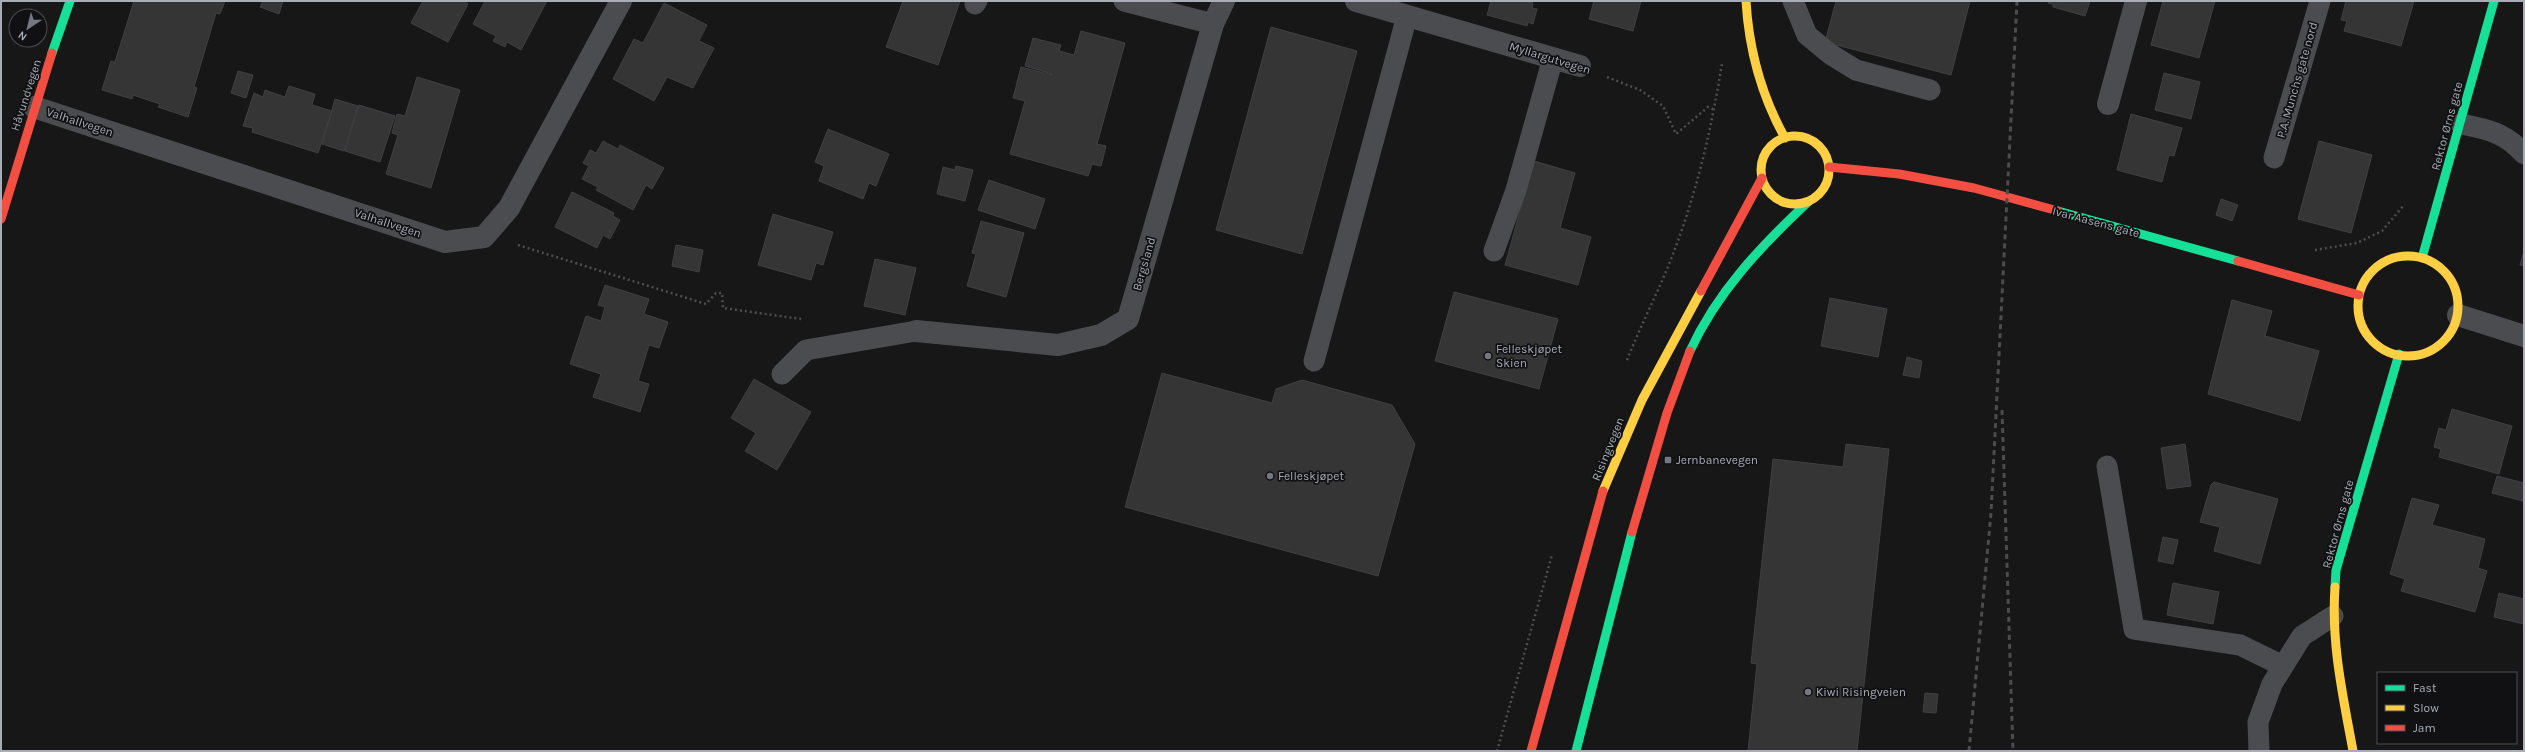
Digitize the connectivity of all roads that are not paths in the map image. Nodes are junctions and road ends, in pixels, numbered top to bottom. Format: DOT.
graph roads {
  1 [pos="70,1"];
  2 [pos="621,1"];
  3 [pos="1124,1"];
  4 [pos="1224,1"];
  5 [pos="1356,1"];
  6 [pos="1746,1"];
  7 [pos="1793,1"];
  8 [pos="2136,1"];
  9 [pos="2320,1"];
  10 [pos="2494,1"];
  11 [pos="1407,16"];
  12 [pos="1213,24"];
  13 [pos="1553,58"];
  14 [pos="1580,66"];
  15 [pos="1930,90"];
  16 [pos="2108,104"];
  17 [pos="34,107"];
  18 [pos="2461,124"];
  19 [pos="1785,138"];
  20 [pos="2524,154"];
  21 [pos="2274,158"];
  22 [pos="1829,167"];
  23 [pos="8,174"];
  24 [pos="1762,178"];
  25 [pos="1808,202"];
  26 [pos="1,220"];
  27 [pos="1494,251"];
  28 [pos="2422,258"];
  29 [pos="2359,296"];
  30 [pos="2458,316"];
  31 [pos="916,331"];
  32 [pos="2524,336"];
  33 [pos="2399,354"];
  34 [pos="1314,361"];
  35 [pos="782,374"];
  36 [pos="2107,466"];
  37 [pos="2333,616"];
  38 [pos="2283,666"];
  39 [pos="1532,751"];
  40 [pos="1576,751"];
  41 [pos="2259,751"];
  42 [pos="2353,751"];
  1 -- 17 [label="main road, Håvundvegen"];
  2 -- 17 [label="street, Valhallvegen"];
  3 -- 12 [label="lane"];
  4 -- 12 [label="street, Bergsland"];
  5 -- 11 [label="street, Myllargutvegen"];
  6 -- 19 [label="main road"];
  7 -- 15 [label="lane"];
  8 -- 16 [label="street"];
  9 -- 21 [label="lane, P.A. Munchs gate nord"];
  10 -- 18 [label="main road, Rektor Ørns gate"];
  11 -- 13 [label="street, Myllargutvegen"];
  11 -- 34 [label="lane"];
  12 -- 31 [label="street, Bergsland"];
  13 -- 14 [label="street, Myllargutvegen"];
  13 -- 27 [label="lane"];
  17 -- 23 [label="main road, Håvundvegen"];
  18 -- 20 [label="lane"];
  18 -- 28 [label="main road, Rektor Ørns gate"];
  19 -- 22 [label="main road"];
  19 -- 24 [label="main road, Risingvegen"];
  22 -- 25 [label="main road"];
  22 -- 29 [label="main road, Ivar Aasens gate"];
  23 -- 26 [label="main road, Håvundvegen"];
  24 -- 25 [label="main road"];
  24 -- 39 [label="main road, Risingvegen"];
  25 -- 40 [label="main road"];
  28 -- 29 [label="main road"];
  28 -- 30 [label="main road"];
  29 -- 33 [label="main road"];
  30 -- 32 [label="street"];
  30 -- 33 [label="main road"];
  31 -- 35 [label="lane"];
  33 -- 37 [label="main road, Rektor Ørns gate"];
  36 -- 38 [label="lane"];
  37 -- 38 [label="lane"];
  37 -- 42 [label="main road, Rektor Ørns gate"];
  38 -- 41 [label="lane"];
}
